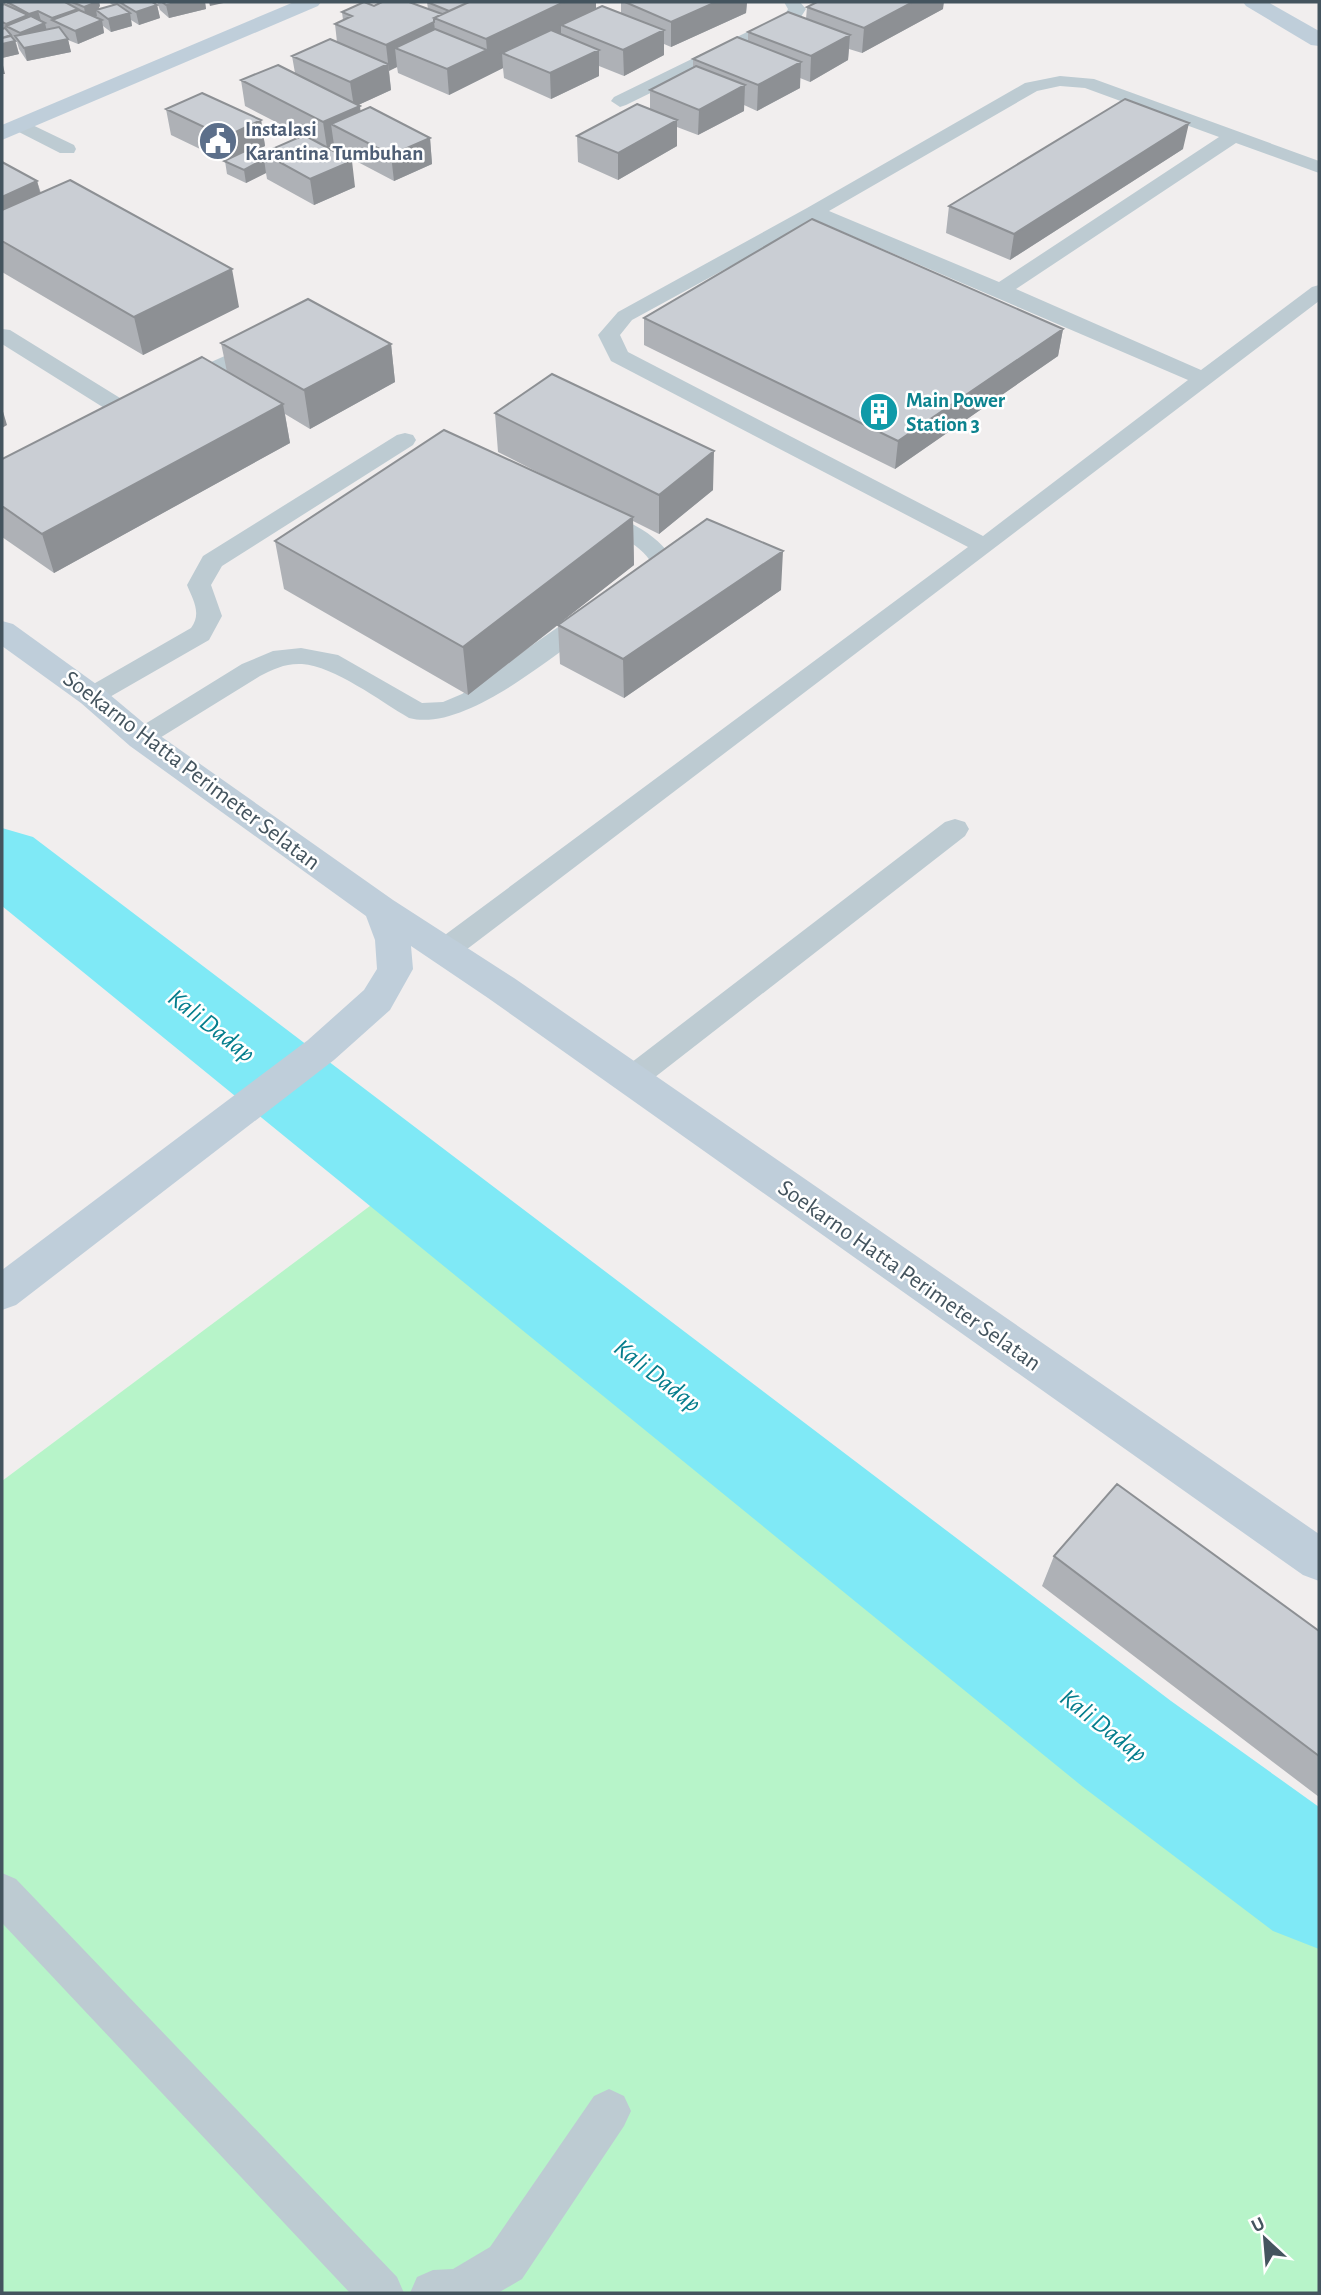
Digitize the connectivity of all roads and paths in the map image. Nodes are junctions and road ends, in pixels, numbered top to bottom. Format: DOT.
graph roads {
  1 [pos="311,2"];
  2 [pos="792,2"];
  3 [pos="1253,2"];
  4 [pos="1319,40"];
  5 [pos="620,101"];
  6 [pos="11,129"];
  7 [pos="1235,135"];
  8 [pos="67,149"];
  9 [pos="1319,167"];
  10 [pos="814,212"];
  11 [pos="1001,290"];
  12 [pos="1319,291"];
  13 [pos="2,335"];
  14 [pos="261,346"];
  15 [pos="1203,379"];
  16 [pos="125,411"];
  17 [pos="102,424"];
  18 [pos="405,440"];
  19 [pos="569,503"];
  20 [pos="985,546"];
  21 [pos="2,631"];
  22 [pos="92,696"];
  23 [pos="141,738"];
  24 [pos="955,829"];
  25 [pos="381,909"];
  26 [pos="444,951"];
  27 [pos="629,1080"];
  28 [pos="2,1293"];
  29 [pos="1319,1560"];
  30 [pos="2,1893"];
  31 [pos="609,2110"];
  32 [pos="381,2293"];
  33 [pos="433,2293"];
  1 -- 6 [label="main road"];
  2 -- 5 [label="lane"];
  3 -- 4 [label="main road"];
  6 -- 8 [label="lane"];
  7 -- 9 [label="lane"];
  7 -- 10 [label="lane"];
  7 -- 11 [label="lane"];
  10 -- 11 [label="lane"];
  10 -- 20 [label="lane"];
  11 -- 15 [label="lane"];
  12 -- 15 [label="lane"];
  13 -- 16 [label="lane"];
  14 -- 16 [label="lane"];
  15 -- 20 [label="lane"];
  16 -- 17 [label="lane"];
  18 -- 22 [label="lane"];
  19 -- 23 [label="lane"];
  20 -- 26 [label="lane"];
  21 -- 22 [label="main road, Soekarno Hatta Perimeter Selatan"];
  22 -- 23 [label="main road, Soekarno Hatta Perimeter Selatan"];
  23 -- 25 [label="main road, Soekarno Hatta Perimeter Selatan"];
  24 -- 27 [label="lane"];
  25 -- 26 [label="main road, Soekarno Hatta Perimeter Selatan"];
  25 -- 28 [label="main road"];
  26 -- 27 [label="main road, Soekarno Hatta Perimeter Selatan"];
  27 -- 29 [label="main road, Soekarno Hatta Perimeter Selatan"];
  30 -- 32 [label="lane"];
  31 -- 33 [label="lane"];
}
